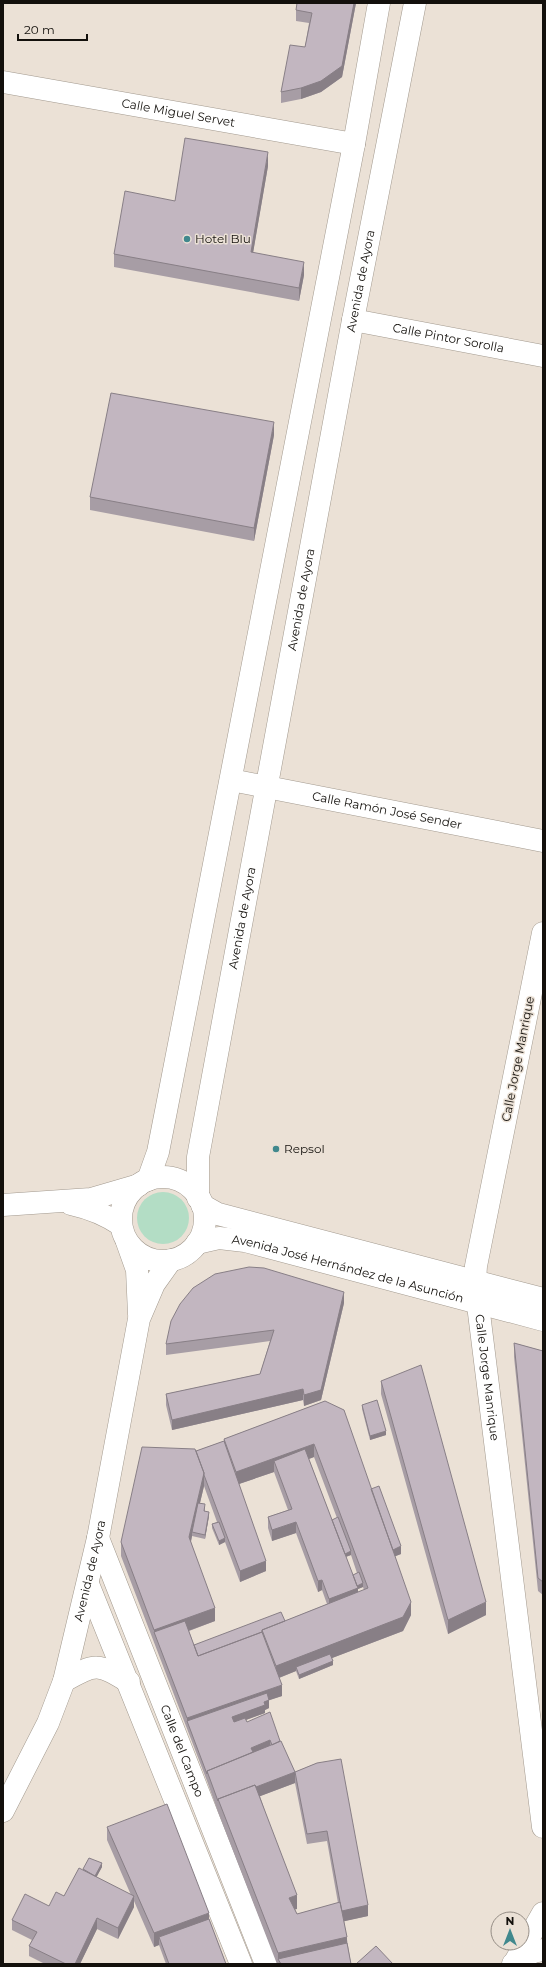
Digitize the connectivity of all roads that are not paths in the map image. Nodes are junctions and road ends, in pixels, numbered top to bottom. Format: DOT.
graph roads {
  1 [pos="379,3"];
  2 [pos="415,3"];
  3 [pos="3,82"];
  4 [pos="354,144"];
  5 [pos="326,286"];
  6 [pos="358,292"];
  7 [pos="353,320"];
  8 [pos="314,351"];
  9 [pos="543,356"];
  10 [pos="346,357"];
  11 [pos="231,780"];
  12 [pos="267,787"];
  13 [pos="543,841"];
  14 [pos="543,933"];
  15 [pos="144,1182"];
  16 [pos="200,1201"];
  17 [pos="58,1202"];
  18 [pos="3,1205"];
  19 [pos="124,1233"];
  20 [pos="197,1243"];
  21 [pos="171,1260"];
  22 [pos="476,1291"];
  23 [pos="543,1299"];
  24 [pos="139,1319"];
  25 [pos="543,1320"];
  26 [pos="98,1538"];
  27 [pos="88,1584"];
  28 [pos="64,1681"];
  29 [pos="129,1682"];
  30 [pos="536,1720"];
  31 [pos="3,1811"];
  32 [pos="543,1827"];
  33 [pos="543,1913"];
  34 [pos="543,1950"];
  35 [pos="514,1963"];
  36 [pos="241,1964"];
  37 [pos="266,1964"];
  1 -- 4 [label="street"];
  2 -- 6 [label="street, Avenida de Ayora"];
  3 -- 4 [label="street, Calle Miguel Servet"];
  4 -- 5 [label="street"];
  5 -- 6 [label="street"];
  5 -- 8 [label="street"];
  6 -- 7 [label="street, Avenida de Ayora"];
  7 -- 9 [label="street, Calle Pintor Sorolla"];
  7 -- 10 [label="street, Avenida de Ayora"];
  8 -- 10 [label="street"];
  8 -- 11 [label="street"];
  10 -- 12 [label="street, Avenida de Ayora"];
  11 -- 12 [label="street, Calle Ramón José Sender"];
  11 -- 15 [label="street"];
  12 -- 13 [label="street, Calle Ramón José Sender"];
  12 -- 16 [label="street, Avenida de Ayora"];
  14 -- 22 [label="street, Calle Jorge Manrique"];
  15 -- 16 [label="street"];
  15 -- 17 [label="street"];
  15 -- 19 [label="street"];
  16 -- 20 [label="street"];
  16 -- 22 [label="street, Avenida José Hernández de la Asunción"];
  17 -- 18 [label="street"];
  17 -- 19 [label="street"];
  19 -- 21 [label="street"];
  19 -- 24 [label="street, Avenida de Ayora"];
  20 -- 21 [label="street"];
  20 -- 22 [label="street, Avenida José Hernández de la Asunción"];
  21 -- 24 [label="street, Avenida de Ayora"];
  22 -- 23 [label="street, Avenida José Hernández de la Asunción"];
  22 -- 25 [label="street, Avenida José Hernández de la Asunción"];
  22 -- 30 [label="street, Calle Jorge Manrique"];
  24 -- 26 [label="street, Avenida de Ayora"];
  26 -- 27 [label="street, Avenida de Ayora"];
  26 -- 37 [label="street, Calle del Campo"];
  27 -- 28 [label="street, Avenida de Ayora"];
  27 -- 29 [label="street, Calle del Campo"];
  28 -- 29 [label="street"];
  28 -- 31 [label="street, Avenida de Ayora"];
  29 -- 36 [label="street, Calle del Campo"];
  30 -- 32 [label="street, Calle Jorge Manrique"];
  33 -- 35 [label="street"];
  34 -- 35 [label="street"];
}
